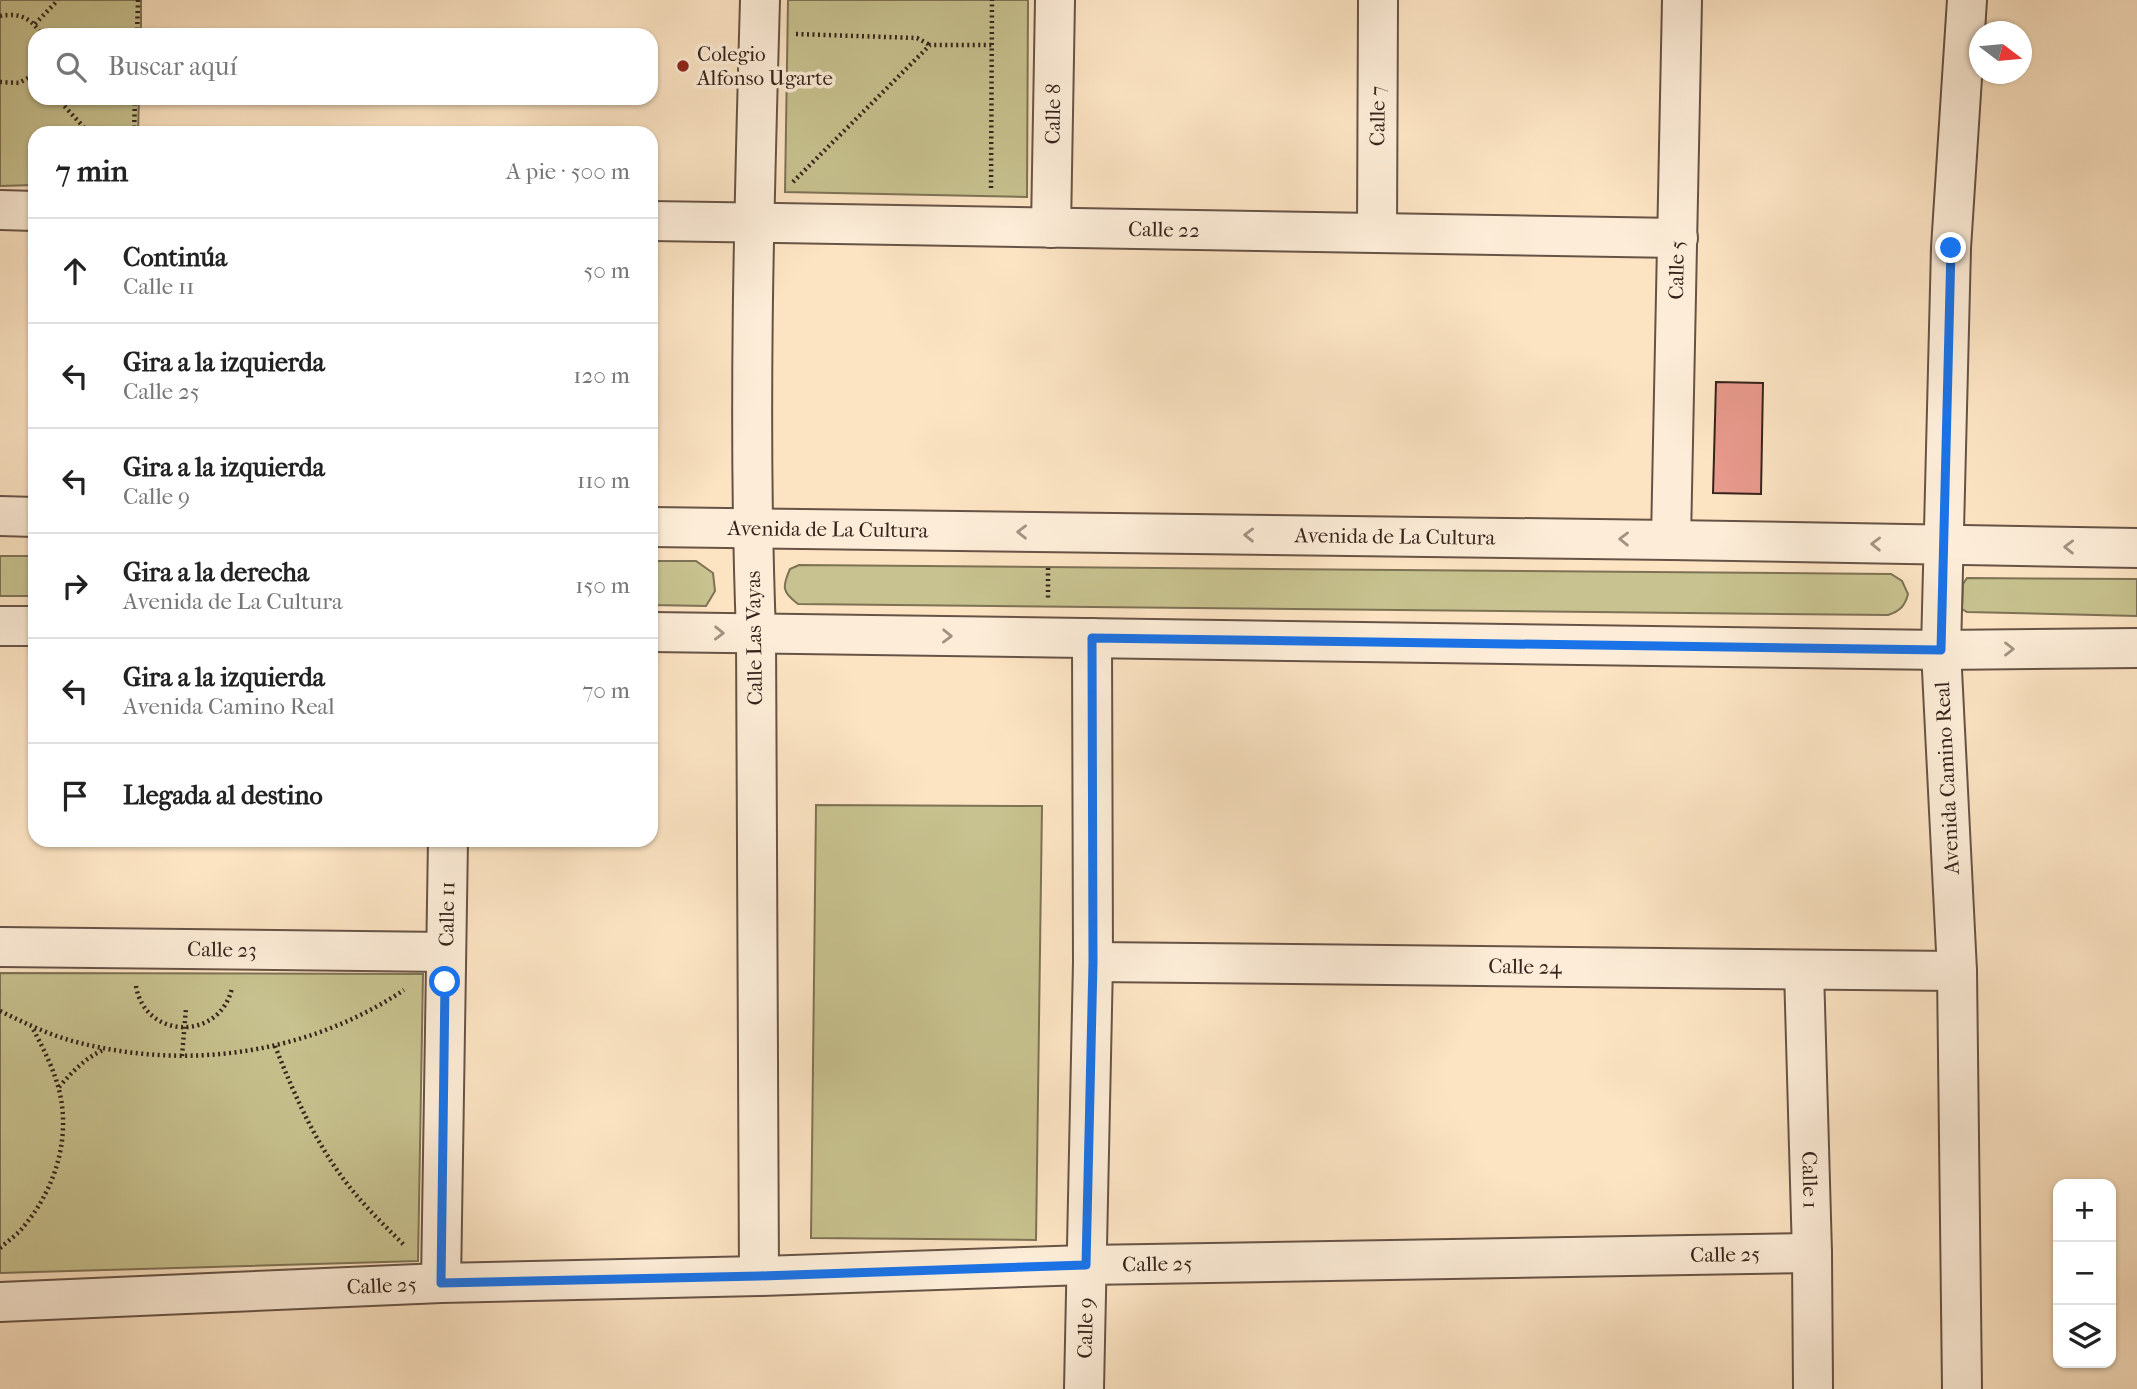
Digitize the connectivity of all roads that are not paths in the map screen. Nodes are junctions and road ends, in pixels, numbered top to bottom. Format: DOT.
graph roads {
  1 [pos="760,0"];
  2 [pos="1055,0"];
  3 [pos="1378,0"];
  4 [pos="1682,0"];
  5 [pos="1967,0"];
  6 [pos="0,210"];
  7 [pos="28,211"];
  8 [pos="658,221"];
  9 [pos="753,223"];
  10 [pos="1051,228"];
  11 [pos="1377,233"];
  12 [pos="1678,238"];
  13 [pos="0,516"];
  14 [pos="28,517"];
  15 [pos="658,527"];
  16 [pos="752,528"];
  17 [pos="1671,540"];
  18 [pos="1944,545"];
  19 [pos="2137,548"];
  20 [pos="0,626"];
  21 [pos="28,626"];
  22 [pos="658,632"];
  23 [pos="756,633"];
  24 [pos="1092,638"];
  25 [pos="2137,648"];
  26 [pos="1941,650"];
  27 [pos="448,847"];
  28 [pos="0,947"];
  29 [pos="446,952"];
  30 [pos="1093,962"];
  31 [pos="1804,970"];
  32 [pos="1957,971"];
  33 [pos="1812,1253"];
  34 [pos="1086,1265"];
  35 [pos="760,1276"];
  36 [pos="441,1283"];
  37 [pos="0,1303"];
  38 [pos="1084,1389"];
  39 [pos="1813,1389"];
  40 [pos="1962,1389"];
  1 -- 9 [label="street, Calle Las Vayas"];
  2 -- 10 [label="street, Calle 8"];
  3 -- 11 [label="street, Calle 7"];
  4 -- 12 [label="street, Calle 5"];
  5 -- 18 [label="street, Avenida Camino Real"];
  6 -- 7 [label="street"];
  8 -- 9 [label="street, Calle 22"];
  9 -- 10 [label="street, Calle 22"];
  9 -- 16 [label="street, Calle Las Vayas"];
  10 -- 11 [label="street, Calle 22"];
  11 -- 12 [label="street, Calle 22"];
  12 -- 17 [label="street, Calle 5"];
  13 -- 14 [label="street"];
  15 -- 16 [label="street, Avenida de La Cultura"];
  17 -- 16 [label="street, Avenida de La Cultura, one-way"];
  16 -- 23 [label="street, Calle Las Vayas"];
  18 -- 17 [label="street, Avenida de La Cultura, one-way"];
  19 -- 18 [label="street, Avenida de La Cultura, one-way"];
  18 -- 26 [label="street, Avenida Camino Real"];
  20 -- 21 [label="street"];
  22 -- 23 [label="street, one-way"];
  23 -- 24 [label="street, one-way"];
  23 -- 35 [label="street, Calle Las Vayas"];
  24 -- 26 [label="street"];
  24 -- 30 [label="street, Calle 9"];
  26 -- 25 [label="street, one-way"];
  26 -- 32 [label="street, Avenida Camino Real"];
  27 -- 29 [label="street, Calle 11"];
  28 -- 29 [label="street, Calle 23"];
  29 -- 36 [label="street, Calle 11"];
  30 -- 31 [label="street, Calle 24"];
  30 -- 34 [label="street, Calle 9"];
  31 -- 32 [label="street, Calle 24"];
  31 -- 33 [label="street, Calle 1"];
  32 -- 40 [label="street, Avenida Camino Real"];
  33 -- 34 [label="street, Calle 25"];
  33 -- 39 [label="street, Calle 1"];
  34 -- 35 [label="street, Calle 25"];
  34 -- 38 [label="street, Calle 9"];
  35 -- 36 [label="street, Calle 25"];
  36 -- 37 [label="street, Calle 25"];
}
